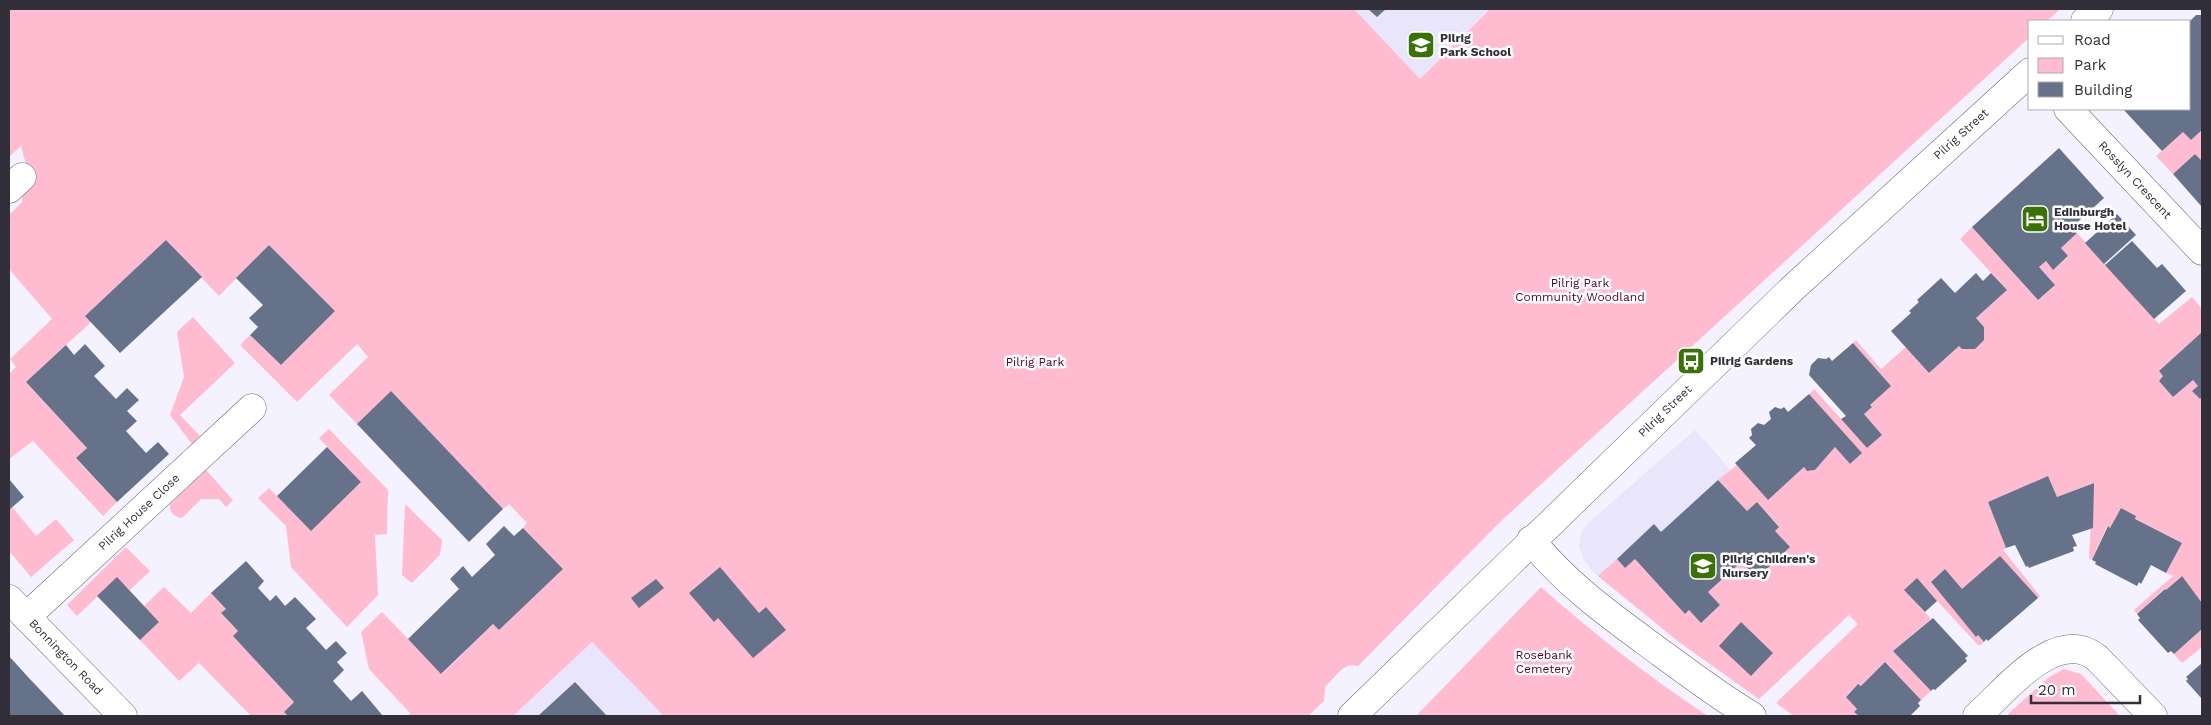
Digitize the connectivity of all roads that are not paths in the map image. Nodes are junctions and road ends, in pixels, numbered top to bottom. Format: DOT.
graph roads {
  1 [pos="2099,9"];
  2 [pos="2086,20"];
  3 [pos="2028,74"];
  4 [pos="2069,110"];
  5 [pos="2202,251"];
  6 [pos="252,408"];
  7 [pos="1531,540"];
  8 [pos="18,608"];
  9 [pos="123,716"];
  10 [pos="1352,716"];
  11 [pos="1752,716"];
  12 [pos="1977,716"];
  13 [pos="2153,716"];
  1 -- 2 [label="street"];
  3 -- 7 [label="street, Pilrig Street"];
  4 -- 5 [label="street, Rosslyn Crescent"];
  6 -- 8 [label="street, Pilrig House Close"];
  7 -- 10 [label="street, Pilrig Street"];
  7 -- 11 [label="street"];
  8 -- 9 [label="street, Bonnington Road"];
  12 -- 13 [label="street"];
}
